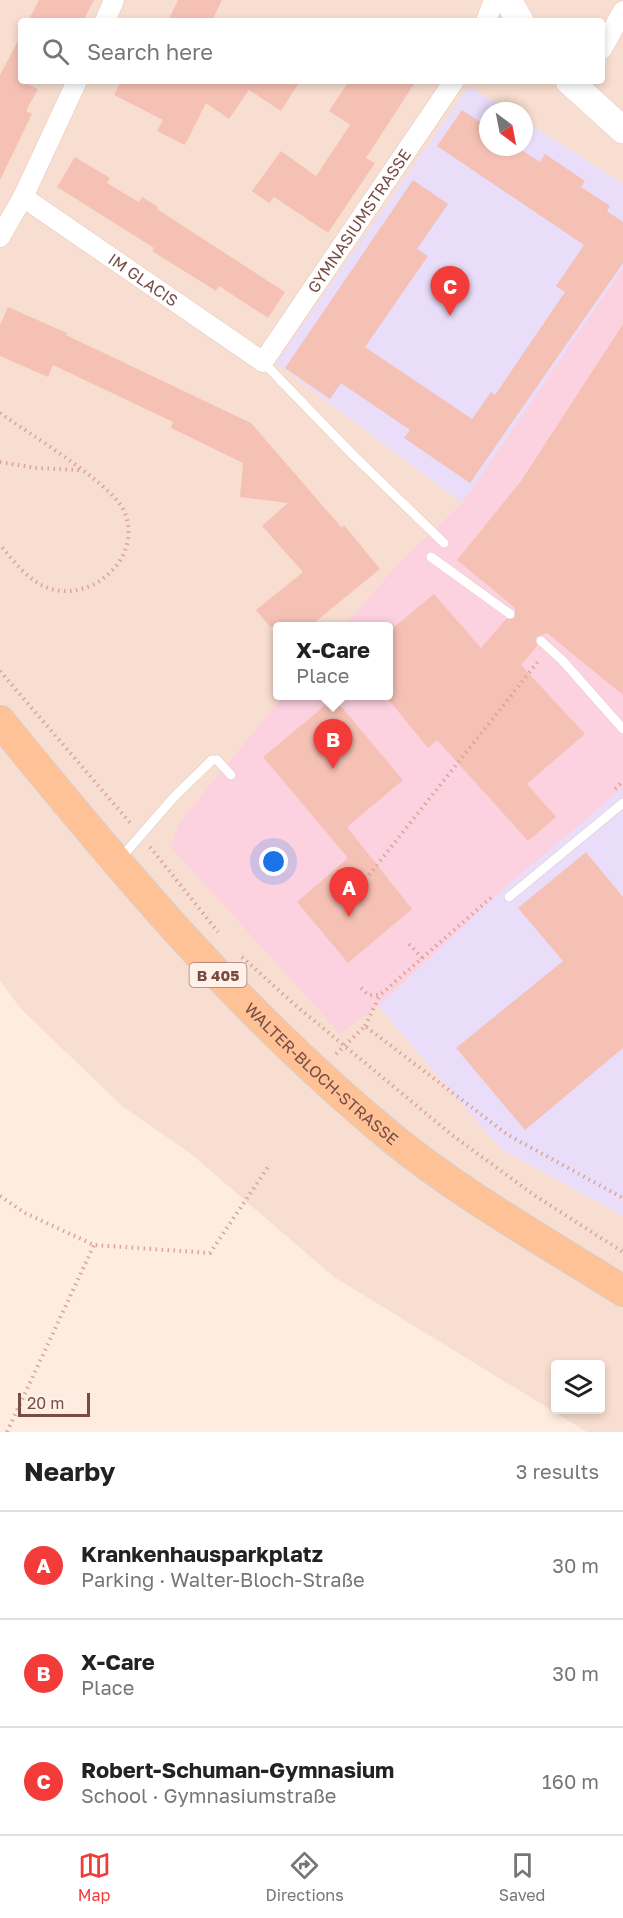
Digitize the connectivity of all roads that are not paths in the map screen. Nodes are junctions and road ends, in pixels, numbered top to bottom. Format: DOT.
graph roads {
  1 [pos="114,0"];
  2 [pos="508,7"];
  3 [pos="623,11"];
  4 [pos="106,18"];
  5 [pos="491,18"];
  6 [pos="605,44"];
  7 [pos="76,84"];
  8 [pos="452,84"];
  9 [pos="577,84"];
  10 [pos="623,129"];
  11 [pos="23,197"];
  12 [pos="0,237"];
  13 [pos="263,362"];
  14 [pos="444,543"];
  15 [pos="431,556"];
  16 [pos="510,614"];
  17 [pos="544,644"];
  18 [pos="0,721"];
  19 [pos="623,729"];
  20 [pos="231,775"];
  21 [pos="623,803"];
  22 [pos="116,863"];
  23 [pos="509,897"];
  24 [pos="623,1291"];
  1 -- 4 [label="street"];
  2 -- 5 [label="street"];
  3 -- 6 [label="street"];
  7 -- 11 [label="street"];
  8 -- 13 [label="street, GYMNASIUMSTRASSE"];
  9 -- 10 [label="street"];
  11 -- 12 [label="street"];
  11 -- 13 [label="street, IM GLACIS"];
  13 -- 14 [label="lane"];
  15 -- 16 [label="lane"];
  17 -- 19 [label="lane"];
  18 -- 22 [label="main road, WALTER-BLOCH-STRASSE / B 405"];
  20 -- 22 [label="lane"];
  21 -- 23 [label="lane"];
  22 -- 24 [label="main road, WALTER-BLOCH-STRASSE / B 405"];
}
